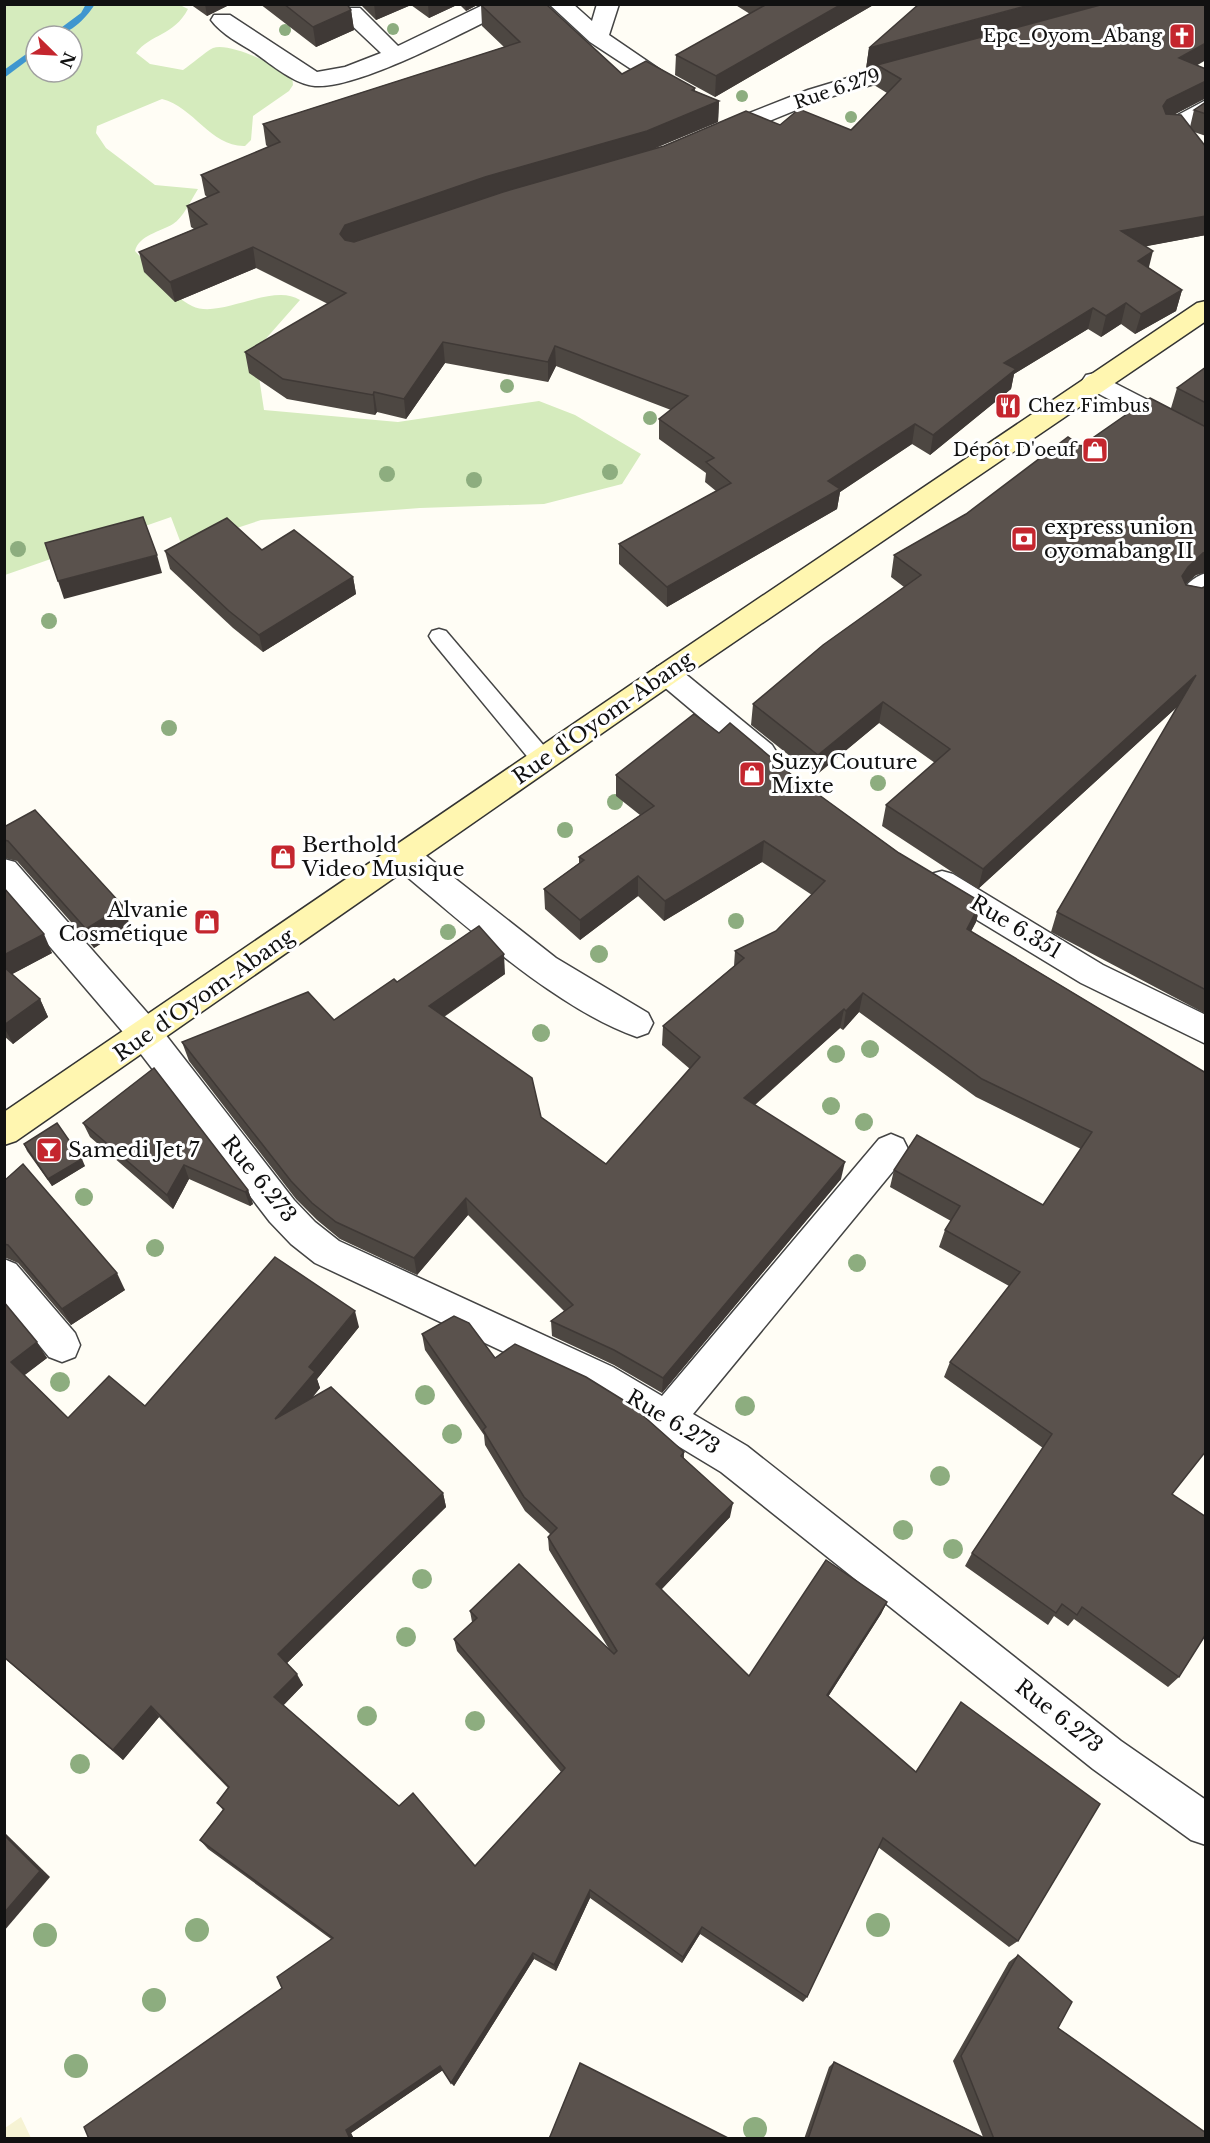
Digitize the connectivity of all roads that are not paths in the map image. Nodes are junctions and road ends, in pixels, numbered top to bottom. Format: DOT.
graph roads {
  1 [pos="503,4"];
  2 [pos="559,4"];
  3 [pos="609,4"];
  4 [pos="352,13"];
  5 [pos="222,20"];
  6 [pos="598,38"];
  7 [pos="394,55"];
  8 [pos="938,58"];
  9 [pos="692,98"];
  10 [pos="1206,107"];
  11 [pos="717,111"];
  12 [pos="742,122"];
  13 [pos="1171,128"];
  14 [pos="694,144"];
  15 [pos="1206,309"];
  16 [pos="1095,381"];
  17 [pos="1206,442"];
  18 [pos="439,636"];
  19 [pos="667,674"];
  20 [pos="543,760"];
  21 [pos="784,772"];
  22 [pos="404,856"];
  23 [pos="917,868"];
  24 [pos="4,871"];
  25 [pos="637,1023"];
  26 [pos="1206,1031"];
  27 [pos="146,1035"];
  28 [pos="4,1131"];
  29 [pos="891,1149"];
  30 [pos="4,1275"];
  31 [pos="62,1345"];
  32 [pos="666,1419"];
  33 [pos="1206,1825"];
  1 -- 7 [label="street"];
  2 -- 6 [label="street"];
  3 -- 6 [label="street"];
  4 -- 7 [label="street"];
  5 -- 7 [label="street"];
  6 -- 9 [label="street"];
  8 -- 12 [label="street, Rue 6.279"];
  10 -- 13 [label="street"];
  11 -- 12 [label="street"];
  12 -- 14 [label="street, Rue 6.279"];
  15 -- 16 [label="main road, Rue d'Oyom-Abang"];
  16 -- 17 [label="street"];
  16 -- 19 [label="main road, Rue d'Oyom-Abang"];
  18 -- 20 [label="lane"];
  19 -- 20 [label="main road, Rue d'Oyom-Abang"];
  19 -- 21 [label="street"];
  20 -- 22 [label="main road, Rue d'Oyom-Abang"];
  22 -- 25 [label="street"];
  22 -- 27 [label="main road, Rue d'Oyom-Abang"];
  23 -- 26 [label="street, Rue 6.351"];
  24 -- 27 [label="street, Rue 6.273"];
  27 -- 28 [label="main road, Rue d'Oyom-Abang"];
  27 -- 32 [label="street, Rue 6.273"];
  29 -- 32 [label="street"];
  30 -- 31 [label="street"];
  32 -- 33 [label="street, Rue 6.273"];
}
